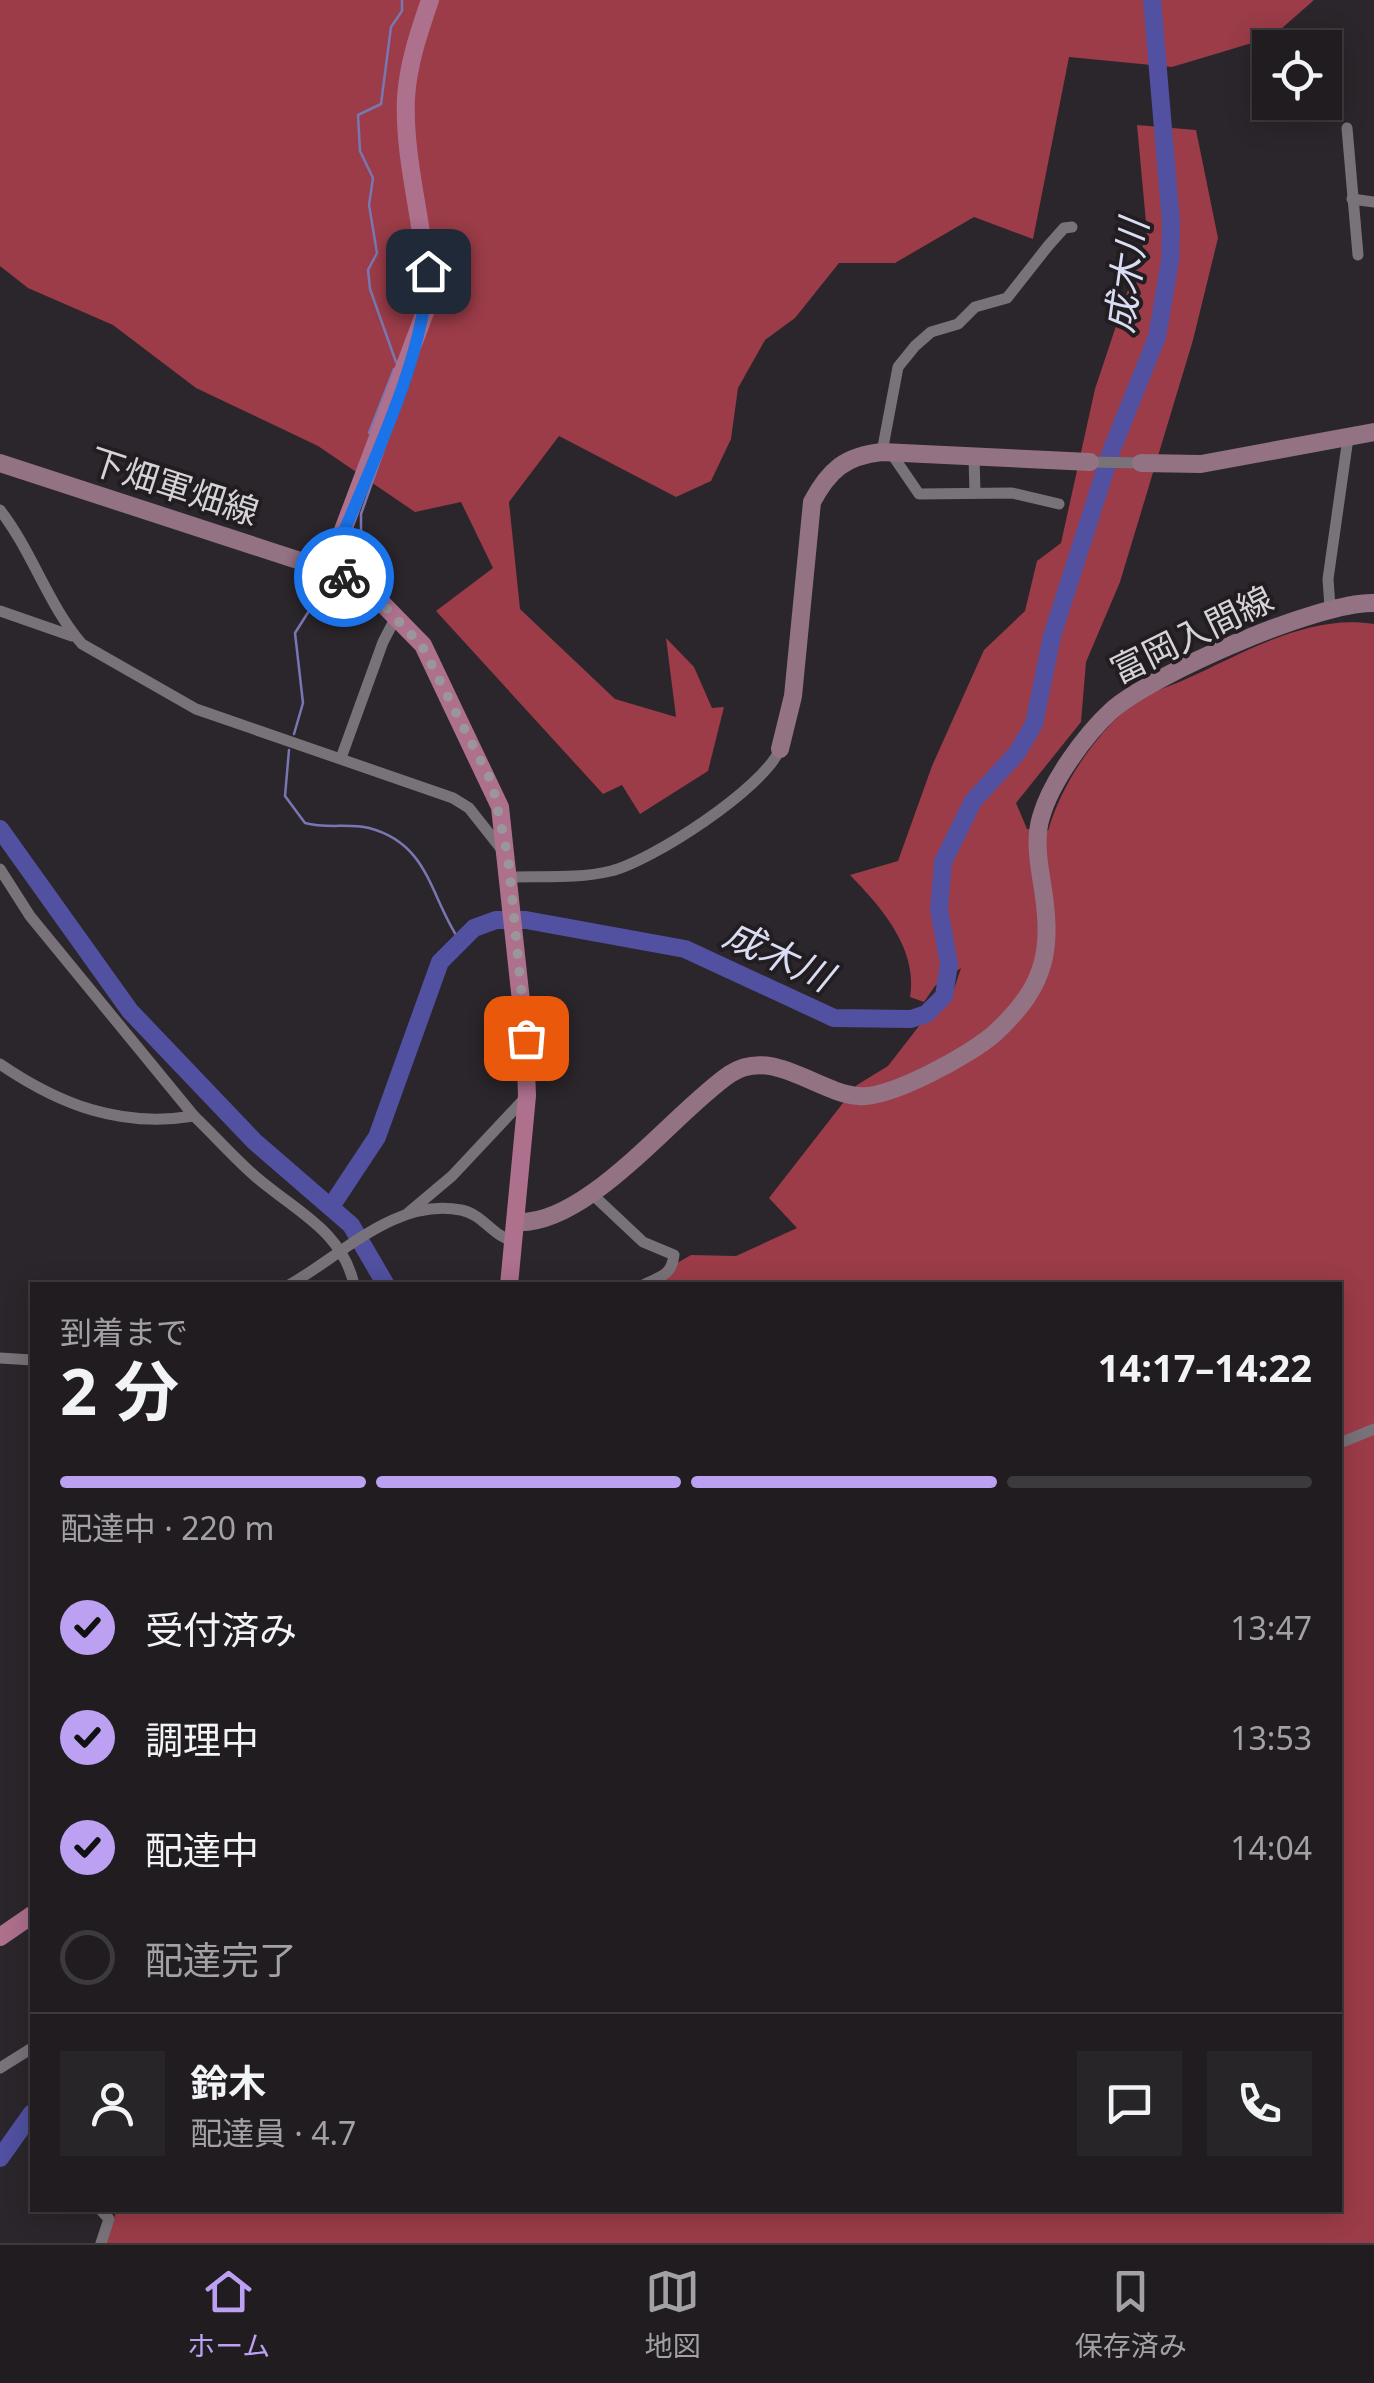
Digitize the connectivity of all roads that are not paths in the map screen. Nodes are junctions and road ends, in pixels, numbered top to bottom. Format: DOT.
graph roads {
  1 [pos="430,0"];
  2 [pos="1347,128"];
  3 [pos="1352,199"];
  4 [pos="1374,202"];
  5 [pos="1072,227"];
  6 [pos="1358,255"];
  7 [pos="1374,432"];
  8 [pos="1348,438"];
  9 [pos="886,452"];
  10 [pos="974,457"];
  11 [pos="1090,462"];
  12 [pos="0,463"];
  13 [pos="1141,464"];
  14 [pos="975,492"];
  15 [pos="1059,504"];
  16 [pos="0,510"];
  17 [pos="328,570"];
  18 [pos="1374,602"];
  19 [pos="1330,608"];
  20 [pos="0,612"];
  21 [pos="397,615"];
  22 [pos="76,638"];
  23 [pos="780,749"];
  24 [pos="341,758"];
  25 [pos="508,857"];
  26 [pos="0,870"];
  27 [pos="510,881"];
  28 [pos="0,1064"];
  29 [pos="527,1096"];
  30 [pos="194,1116"];
  31 [pos="592,1194"];
  32 [pos="408,1213"];
  33 [pos="516,1222"];
  34 [pos="514,1241"];
  35 [pos="348,1248"];
  36 [pos="293,1282"];
  37 [pos="354,1282"];
  38 [pos="509,1282"];
  39 [pos="650,1282"];
  40 [pos="0,1358"];
  41 [pos="30,1360"];
  42 [pos="1374,1429"];
  43 [pos="1342,1443"];
  44 [pos="30,1915"];
  45 [pos="0,1937"];
  46 [pos="30,2049"];
  47 [pos="0,2068"];
  48 [pos="103,2212"];
  49 [pos="101,2243"];
  1 -- 17 [label="main road"];
  2 -- 3 [label="street"];
  3 -- 4 [label="street"];
  3 -- 6 [label="street"];
  5 -- 9 [label="street"];
  7 -- 8 [label="main road"];
  8 -- 13 [label="main road"];
  8 -- 19 [label="street"];
  9 -- 10 [label="main road"];
  9 -- 14 [label="street"];
  9 -- 23 [label="main road"];
  10 -- 11 [label="main road"];
  10 -- 14 [label="street"];
  11 -- 13 [label="street"];
  12 -- 17 [label="main road, 下畑軍畑線"];
  14 -- 15 [label="street"];
  16 -- 22 [label="street"];
  17 -- 21 [label="main road"];
  18 -- 19 [label="main road, 富岡入間線"];
  19 -- 31 [label="main road, 富岡入間線"];
  20 -- 22 [label="street"];
  21 -- 24 [label="street"];
  21 -- 25 [label="main road"];
  22 -- 24 [label="street"];
  23 -- 27 [label="street"];
  24 -- 25 [label="street"];
  25 -- 27 [label="main road"];
  26 -- 30 [label="street"];
  27 -- 29 [label="main road"];
  28 -- 30 [label="street"];
  29 -- 32 [label="street"];
  29 -- 33 [label="main road"];
  30 -- 35 [label="street"];
  31 -- 33 [label="main road, 富岡入間線"];
  31 -- 39 [label="street"];
  32 -- 34 [label="street"];
  32 -- 35 [label="street"];
  33 -- 34 [label="main road"];
  34 -- 38 [label="main road"];
  35 -- 36 [label="street"];
  35 -- 37 [label="street"];
  40 -- 41 [label="street"];
  42 -- 43 [label="street"];
  44 -- 45 [label="main road"];
  46 -- 47 [label="street"];
  48 -- 49 [label="street"];
}
